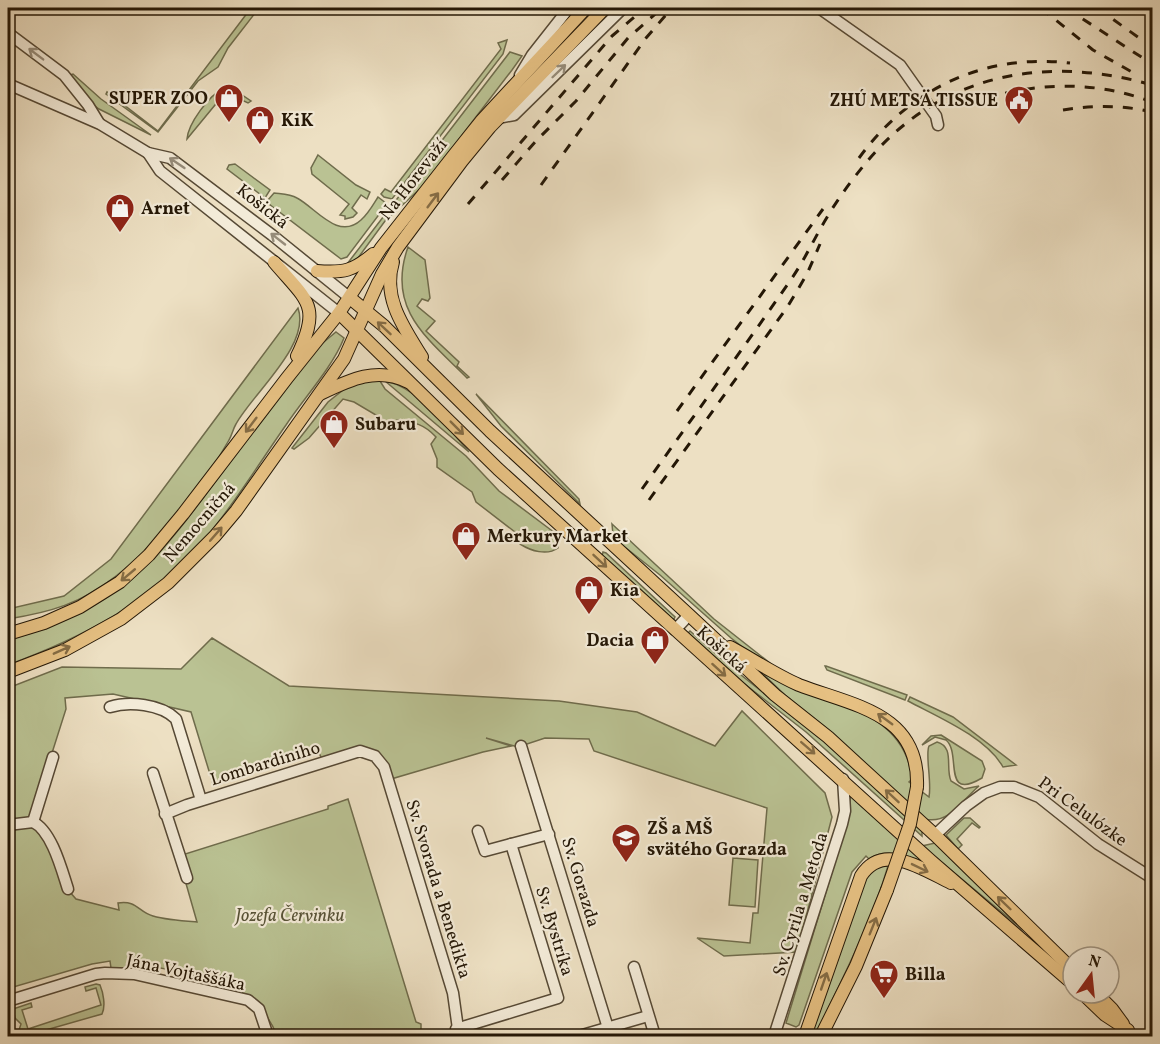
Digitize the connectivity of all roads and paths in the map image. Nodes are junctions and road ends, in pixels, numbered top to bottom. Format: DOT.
graph roads {
  1 [pos="569,8"];
  2 [pos="586,8"];
  3 [pos="605,8"];
  4 [pos="623,8"];
  5 [pos="819,8"];
  6 [pos="8,33"];
  7 [pos="8,84"];
  8 [pos="512,88"];
  9 [pos="498,118"];
  10 [pos="100,124"];
  11 [pos="938,125"];
  12 [pos="148,153"];
  13 [pos="398,247"];
  14 [pos="381,248"];
  15 [pos="274,262"];
  16 [pos="317,271"];
  17 [pos="350,298"];
  18 [pos="365,311"];
  19 [pos="339,313"];
  20 [pos="357,329"];
  21 [pos="434,374"];
  22 [pos="287,378"];
  23 [pos="416,387"];
  24 [pos="319,395"];
  25 [pos="596,530"];
  26 [pos="582,545"];
  27 [pos="688,615"];
  28 [pos="675,630"];
  29 [pos="8,634"];
  30 [pos="711,635"];
  31 [pos="8,672"];
  32 [pos="110,707"];
  33 [pos="521,746"];
  34 [pos="375,756"];
  35 [pos="53,757"];
  36 [pos="153,773"];
  37 [pos="843,779"];
  38 [pos="201,800"];
  39 [pos="165,814"];
  40 [pos="33,822"];
  41 [pos="8,825"];
  42 [pos="478,831"];
  43 [pos="549,834"];
  44 [pos="934,835"];
  45 [pos="908,839"];
  46 [pos="511,844"];
  47 [pos="187,878"];
  48 [pos="1152,878"];
  49 [pos="68,890"];
  50 [pos="967,891"];
  51 [pos="1061,958"];
  52 [pos="634,967"];
  53 [pos="1061,973"];
  54 [pos="8,1001"];
  55 [pos="1095,1005"];
  56 [pos="1108,1005"];
  57 [pos="648,1016"];
  58 [pos="608,1028"];
  59 [pos="457,1033"];
  60 [pos="1131,1033"];
  61 [pos="268,1036"];
  62 [pos="579,1036"];
  63 [pos="655,1036"];
  64 [pos="774,1036"];
  65 [pos="806,1036"];
  66 [pos="821,1036"];
  1 -- 8 [label="street, Na Horevaží"];
  2 -- 8 [label="main road, Na Horevaží"];
  3 -- 9 [label="main road, Na Horevaží"];
  9 -- 4 [label="street, Na Horevaží, one-way"];
  5 -- 11 [label="street"];
  10 -- 6 [label="street, one-way"];
  7 -- 10 [label="street, Košická"];
  8 -- 14 [label="main road, Na Horevaží"];
  13 -- 9 [label="main road, Na Horevaží, one-way"];
  10 -- 12 [label="street, Košická"];
  12 -- 15 [label="street, Košická"];
  16 -- 12 [label="street, Košická, one-way"];
  13 -- 18 [label="main road, Na Horevaží"];
  13 -- 21 [label="main road, Na Horevaží"];
  14 -- 16 [label="main road"];
  14 -- 17 [label="main road, Na Horevaží"];
  15 -- 19 [label="street, Košická"];
  15 -- 22 [label="main road"];
  16 -- 17 [label="street, Košická"];
  17 -- 18 [label="main road, Košická"];
  17 -- 19 [label="main road, Na Horevaží"];
  18 -- 20 [label="main road, Na Horevaží"];
  21 -- 18 [label="main road, Košická, one-way"];
  19 -- 20 [label="main road, Košická"];
  19 -- 22 [label="main road, Nemocničná"];
  20 -- 23 [label="main road, Košická"];
  20 -- 24 [label="main road, Nemocničná"];
  21 -- 25 [label="main road, Košická"];
  22 -- 29 [label="main road, Nemocničná, one-way"];
  23 -- 24 [label="main road"];
  23 -- 26 [label="main road, Košická, one-way"];
  31 -- 24 [label="main road, Nemocničná, one-way"];
  25 -- 26 [label="street"];
  25 -- 27 [label="main road, Košická"];
  26 -- 28 [label="main road, Košická, one-way"];
  27 -- 28 [label="street"];
  27 -- 30 [label="main road, Košická"];
  28 -- 37 [label="main road, Košická, one-way"];
  44 -- 30 [label="main road, Košická, one-way"];
  66 -- 30 [label="main road, one-way, bridge"];
  32 -- 38 [label="street"];
  33 -- 43 [label="street, Sv. Gorazda"];
  34 -- 38 [label="street, Lombardiniho"];
  34 -- 59 [label="street, Sv. Svorada a Benedikta"];
  35 -- 40 [label="street"];
  36 -- 39 [label="street"];
  37 -- 45 [label="main road, Košická"];
  37 -- 64 [label="street, Sv. Cyrila a Metoda"];
  38 -- 39 [label="street, Lombardiniho"];
  39 -- 47 [label="street"];
  40 -- 41 [label="street"];
  40 -- 49 [label="street"];
  42 -- 46 [label="street"];
  43 -- 46 [label="street"];
  43 -- 58 [label="street, Sv. Gorazda"];
  44 -- 45 [label="main road"];
  44 -- 48 [label="street, Pri Celulózke"];
  51 -- 44 [label="main road, Košická, one-way"];
  45 -- 50 [label="main road, Košická"];
  46 -- 59 [label="street, Sv. Bystríka"];
  50 -- 53 [label="main road, Košická"];
  65 -- 50 [label="main road, one-way"];
  52 -- 57 [label="street"];
  54 -- 61 [label="street, Jána Vojtaššáka"];
  55 -- 60 [label="main road"];
  56 -- 60 [label="main road"];
  57 -- 58 [label="street"];
  57 -- 63 [label="street"];
  58 -- 62 [label="street"];
}
